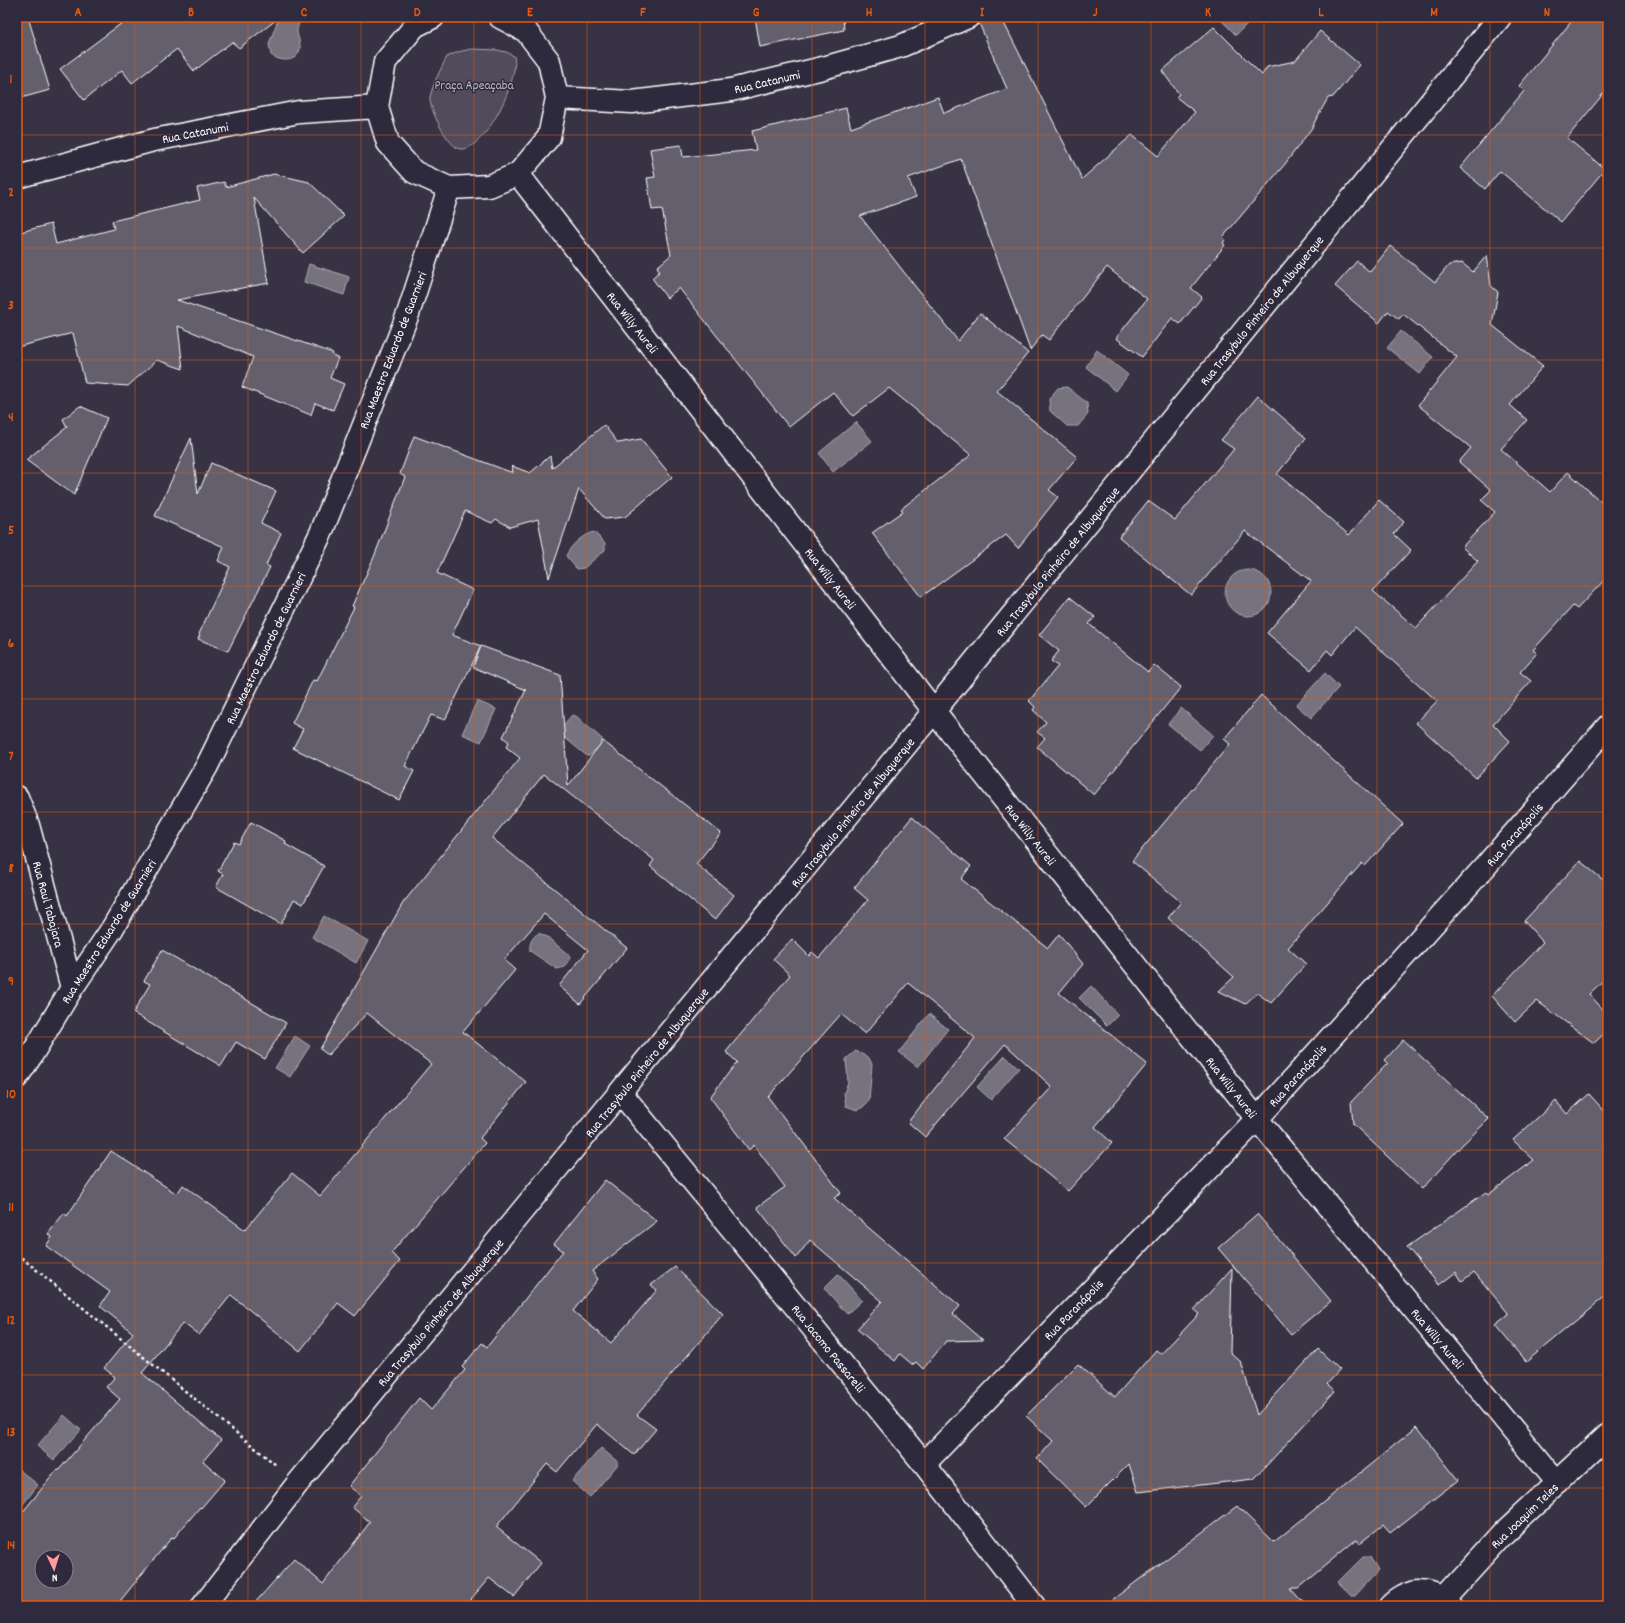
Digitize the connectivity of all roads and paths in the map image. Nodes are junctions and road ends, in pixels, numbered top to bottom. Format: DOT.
graph roads {
  1 [pos="500,17"];
  2 [pos="968,17"];
  3 [pos="1500,17"];
  4 [pos="418,20"];
  5 [pos="557,98"];
  6 [pos="377,107"];
  7 [pos="518,174"];
  8 [pos="17,178"];
  9 [pos="449,188"];
  10 [pos="934,711"];
  11 [pos="1608,726"];
  12 [pos="17,797"];
  13 [pos="72,988"];
  14 [pos="17,1077"];
  15 [pos="621,1093"];
  16 [pos="1257,1119"];
  17 [pos="17,1254"];
  18 [pos="1608,1434"];
  19 [pos="924,1464"];
  20 [pos="298,1483"];
  21 [pos="1557,1483"];
  22 [pos="1448,1602"];
  23 [pos="203,1606"];
  24 [pos="1034,1606"];
  25 [pos="1390,1606"];
  1 -- 5 [label="street"];
  2 -- 5 [label="street, Rua Catanumi"];
  3 -- 10 [label="street, Rua Trasybulo Pinheiro de Albuquerque"];
  4 -- 6 [label="street"];
  5 -- 7 [label="street"];
  6 -- 8 [label="street, Rua Catanumi"];
  6 -- 9 [label="street"];
  7 -- 9 [label="street"];
  7 -- 10 [label="street, Rua Willy Aureli"];
  9 -- 13 [label="street, Rua Maestro Eduardo de Guarnieri"];
  10 -- 15 [label="street, Rua Trasybulo Pinheiro de Albuquerque"];
  10 -- 16 [label="street, Rua Willy Aureli"];
  11 -- 16 [label="street, Rua Paranápolis"];
  12 -- 13 [label="street, Rua Raul Tabajara"];
  13 -- 14 [label="street, Rua Maestro Eduardo de Guarnieri"];
  15 -- 19 [label="street, Rua Jacomo Passarelli"];
  15 -- 20 [label="street, Rua Trasybulo Pinheiro de Albuquerque"];
  16 -- 19 [label="street, Rua Paranápolis"];
  16 -- 21 [label="street, Rua Willy Aureli"];
  17 -- 20 [label="path"];
  18 -- 21 [label="street, Rua Joaquim Teles"];
  19 -- 24 [label="street, Rua Jacomo Passarelli"];
  20 -- 23 [label="street, Rua Trasybulo Pinheiro de Albuquerque"];
  21 -- 22 [label="street, Rua Joaquim Teles"];
  22 -- 25 [label="street"];
}
